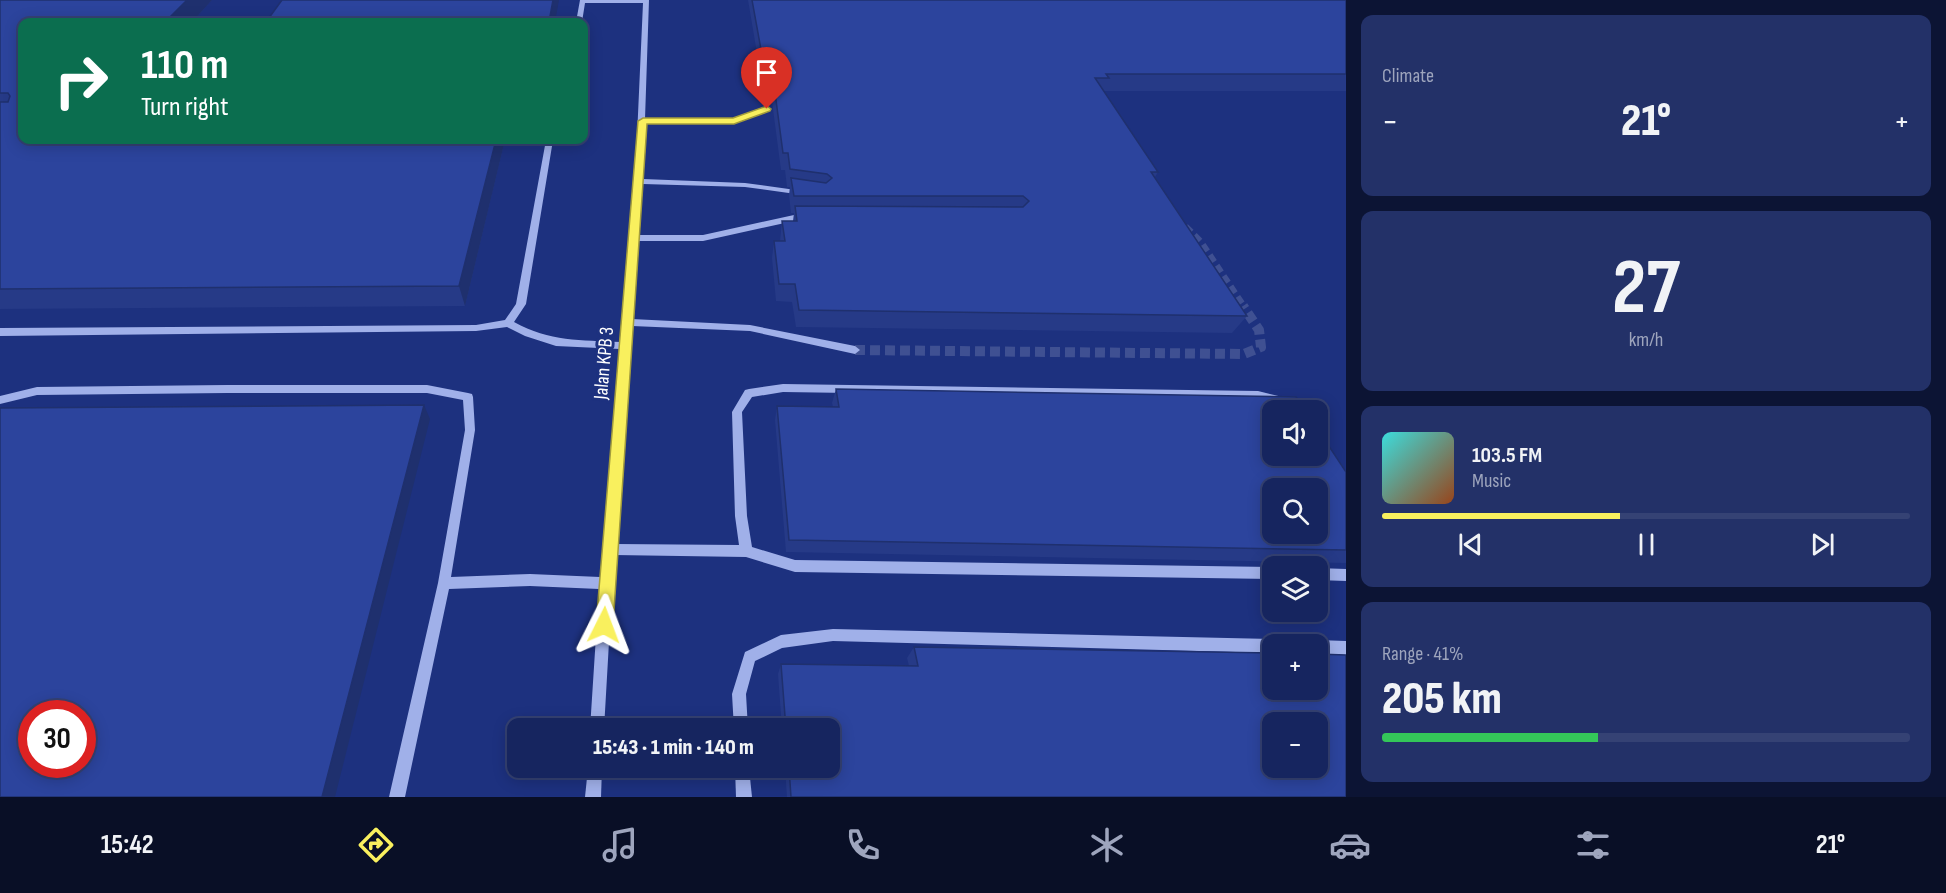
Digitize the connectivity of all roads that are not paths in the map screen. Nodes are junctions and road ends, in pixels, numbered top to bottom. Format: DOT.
graph roads {
  1 [pos="583,0"];
  2 [pos="646,1"];
  3 [pos="580,18"];
  4 [pos="767,109"];
  5 [pos="643,121"];
  6 [pos="549,144"];
  7 [pos="639,181"];
  8 [pos="812,195"];
  9 [pos="817,218"];
  10 [pos="634,238"];
  11 [pos="628,322"];
  12 [pos="508,323"];
  13 [pos="0,332"];
  14 [pos="625,346"];
  15 [pos="855,350"];
  16 [pos="0,400"];
  17 [pos="1279,400"];
  18 [pos="609,549"];
  19 [pos="746,551"];
  20 [pos="1262,573"];
  21 [pos="1328,574"];
  22 [pos="1346,574"];
  23 [pos="444,583"];
  24 [pos="607,583"];
  25 [pos="1262,646"];
  26 [pos="1328,647"];
  27 [pos="1346,648"];
  28 [pos="598,718"];
  29 [pos="740,718"];
  30 [pos="594,778"];
  31 [pos="743,778"];
  32 [pos="397,797"];
  33 [pos="593,797"];
  34 [pos="744,797"];
  1 -- 2 [label="street"];
  1 -- 3 [label="street"];
  2 -- 5 [label="street, Jalan KPB 3"];
  4 -- 5 [label="street"];
  5 -- 7 [label="street, Jalan KPB 3"];
  6 -- 12 [label="street"];
  7 -- 8 [label="street"];
  7 -- 10 [label="street, Jalan KPB 3"];
  9 -- 10 [label="street"];
  10 -- 11 [label="street, Jalan KPB 3"];
  11 -- 14 [label="street, Jalan KPB 3"];
  11 -- 15 [label="street"];
  12 -- 13 [label="street"];
  12 -- 14 [label="street"];
  14 -- 18 [label="street, Jalan KPB 3"];
  16 -- 23 [label="street"];
  17 -- 19 [label="street"];
  18 -- 19 [label="street"];
  18 -- 24 [label="street, Jalan KPB 3"];
  19 -- 20 [label="street"];
  21 -- 22 [label="street"];
  23 -- 24 [label="street"];
  23 -- 32 [label="street"];
  24 -- 28 [label="street, Jalan KPB 3"];
  25 -- 29 [label="street"];
  26 -- 27 [label="street"];
  30 -- 33 [label="street"];
  31 -- 34 [label="street"];
}
